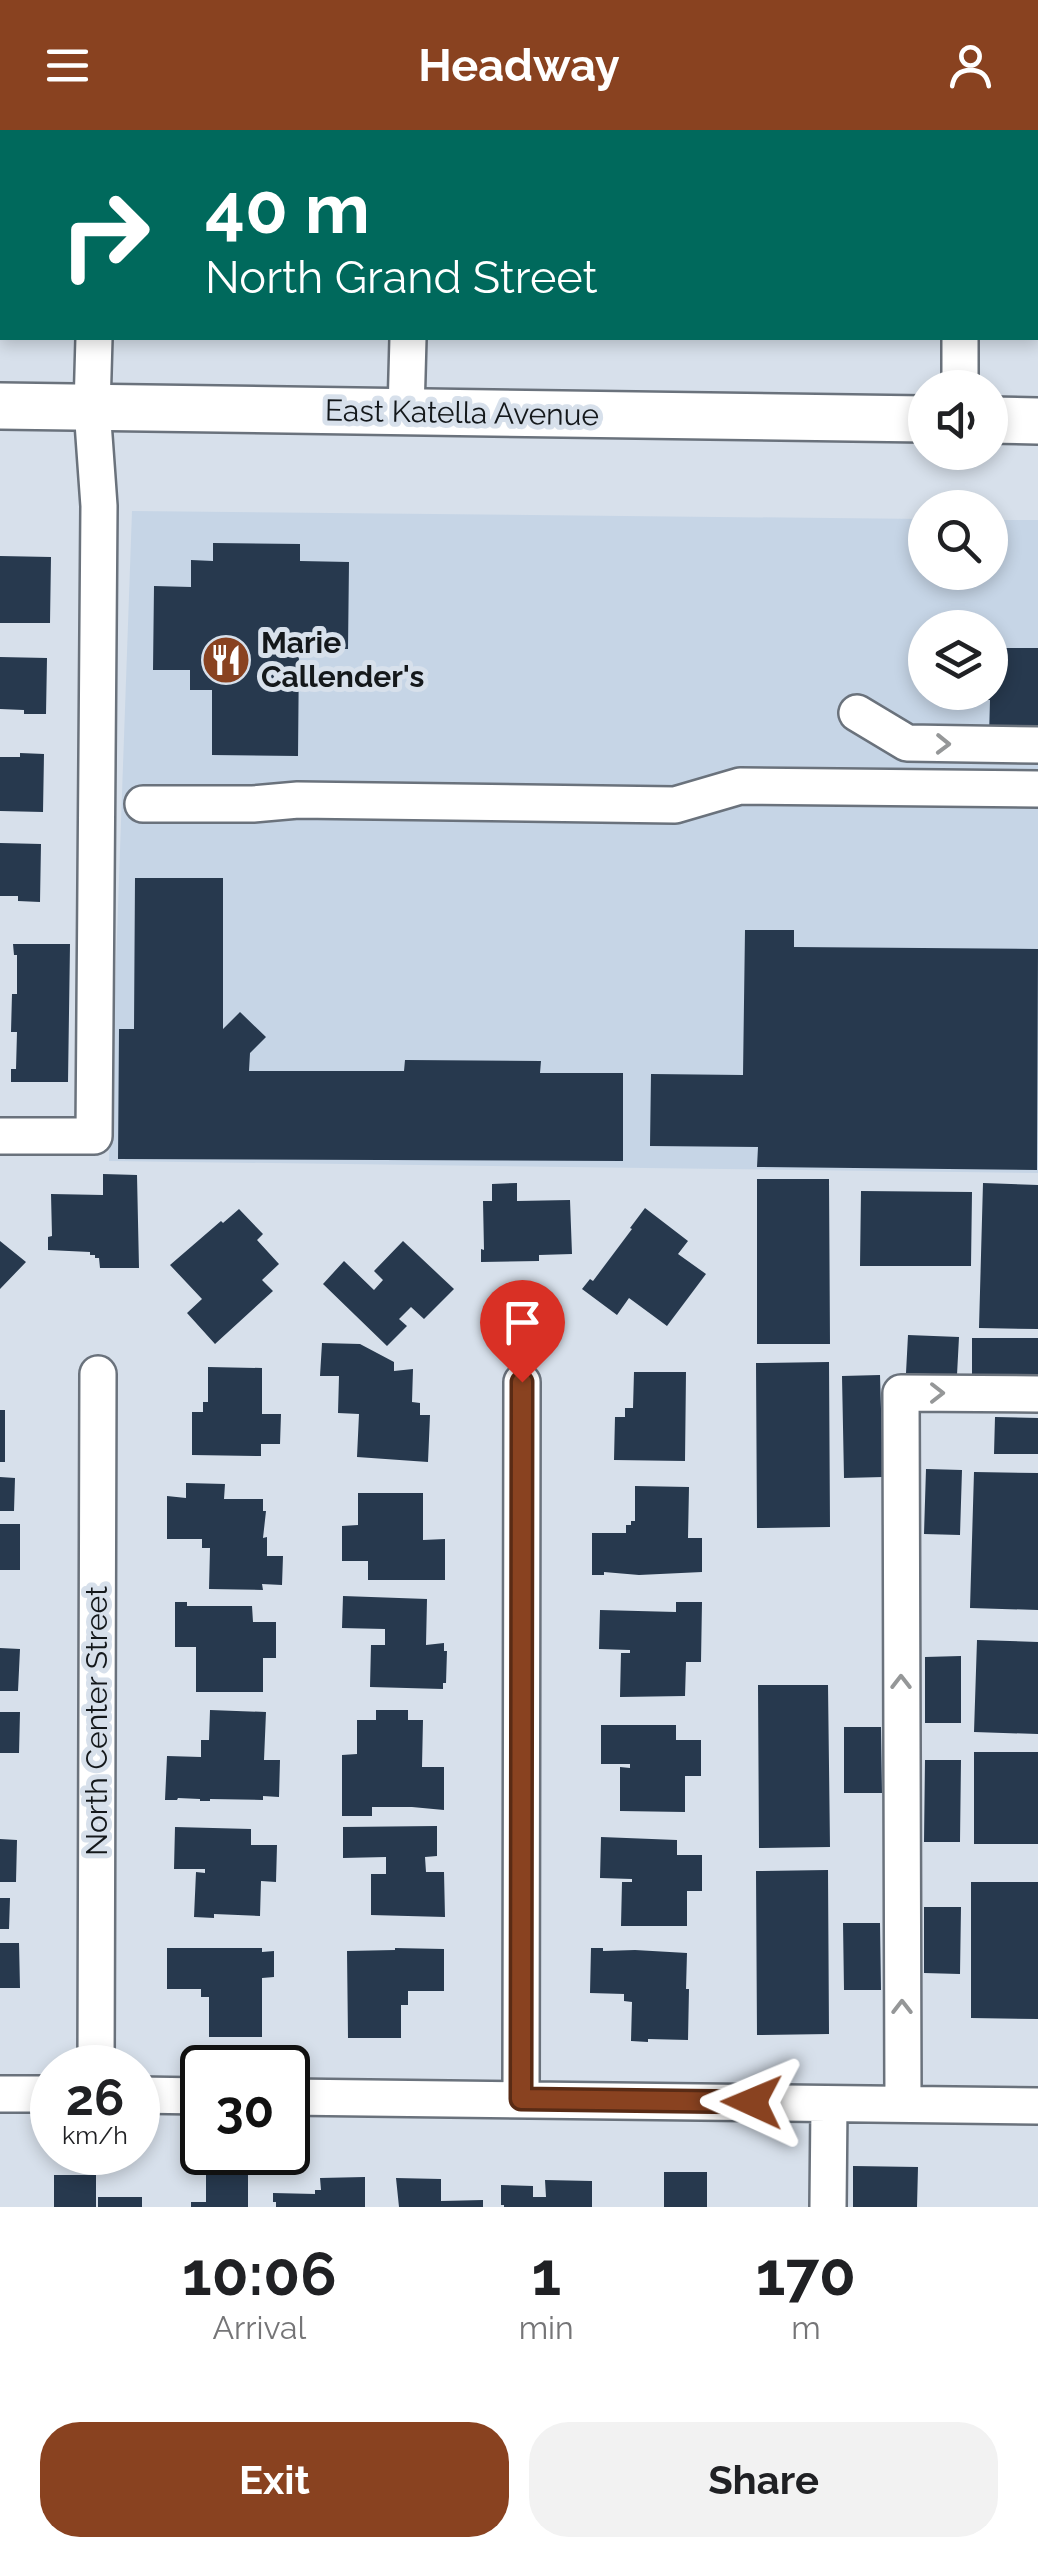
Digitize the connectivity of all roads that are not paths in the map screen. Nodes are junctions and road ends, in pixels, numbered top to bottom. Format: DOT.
graph roads {
  1 [pos="94,340"];
  2 [pos="408,340"];
  3 [pos="960,340"];
  4 [pos="960,370"];
  5 [pos="0,406"];
  6 [pos="92,408"];
  7 [pos="406,412"];
  8 [pos="908,419"];
  9 [pos="1008,420"];
  10 [pos="1038,421"];
  11 [pos="857,712"];
  12 [pos="1038,745"];
  13 [pos="1038,789"];
  14 [pos="142,804"];
  15 [pos="0,1136"];
  16 [pos="98,1374"];
  17 [pos="522,1382"];
  18 [pos="1038,1394"];
  19 [pos="96,2045"];
  20 [pos="0,2094"];
  21 [pos="30,2094"];
  22 [pos="310,2096"];
  23 [pos="521,2099"];
  24 [pos="828,2104"];
  25 [pos="902,2104"];
  26 [pos="1038,2106"];
  27 [pos="828,2207"];
  1 -- 6 [label="street"];
  2 -- 7 [label="street"];
  3 -- 4 [label="street"];
  5 -- 6 [label="main road, East Katella Avenue"];
  6 -- 7 [label="main road, East Katella Avenue"];
  6 -- 15 [label="street"];
  7 -- 8 [label="main road, East Katella Avenue"];
  9 -- 10 [label="main road"];
  11 -- 12 [label="street, one-way"];
  13 -- 14 [label="street"];
  16 -- 19 [label="street, North Center Street"];
  17 -- 23 [label="street"];
  25 -- 18 [label="street, one-way"];
  20 -- 21 [label="street"];
  22 -- 23 [label="street"];
  23 -- 24 [label="street"];
  24 -- 25 [label="street"];
  24 -- 27 [label="street"];
  25 -- 26 [label="street"];
}
